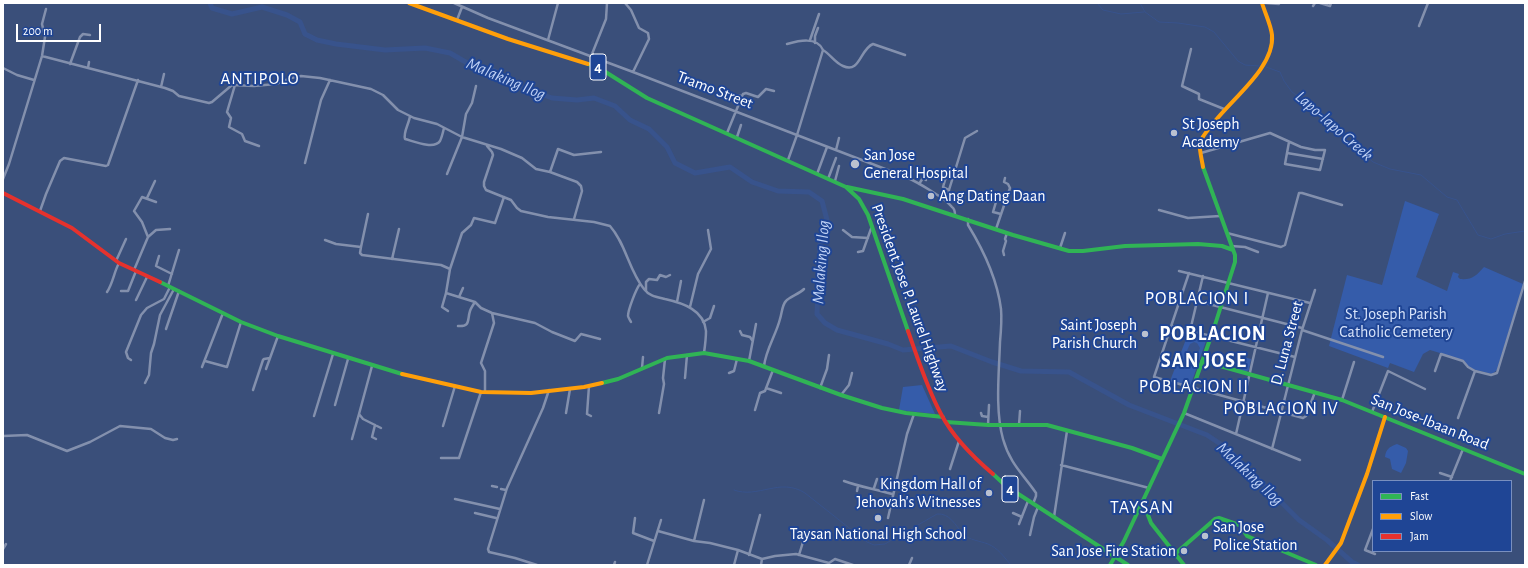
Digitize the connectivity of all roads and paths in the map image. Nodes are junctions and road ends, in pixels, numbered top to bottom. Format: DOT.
graph roads {
  1 [pos="409,3"];
  2 [pos="454,3"];
  3 [pos="558,3"];
  4 [pos="607,3"];
  5 [pos="625,3"];
  6 [pos="1262,3"];
  7 [pos="1265,3"];
  8 [pos="1320,3"];
  9 [pos="1332,3"];
  10 [pos="1428,3"];
  11 [pos="1279,4"];
  12 [pos="462,7"];
  13 [pos="46,9"];
  14 [pos="819,14"];
  15 [pos="457,20"];
  16 [pos="1419,26"];
  17 [pos="818,28"];
  18 [pos="90,35"];
  19 [pos="548,40"];
  20 [pos="810,40"];
  21 [pos="816,43"];
  22 [pos="787,44"];
  23 [pos="1191,49"];
  24 [pos="823,50"];
  25 [pos="905,55"];
  26 [pos="42,56"];
  27 [pos="592,57"];
  28 [pos="89,62"];
  29 [pos="70,64"];
  30 [pos="596,66"];
  31 [pos="3,68"];
  32 [pos="88,68"];
  33 [pos="633,72"];
  34 [pos="164,74"];
  35 [pos="34,80"];
  36 [pos="138,80"];
  37 [pos="330,80"];
  38 [pos="235,85"];
  39 [pos="476,86"];
  40 [pos="161,87"];
  41 [pos="774,91"];
  42 [pos="726,96"];
  43 [pos="742,96"];
  44 [pos="1224,109"];
  45 [pos="736,111"];
  46 [pos="410,116"];
  47 [pos="741,125"];
  48 [pos="444,128"];
  49 [pos="977,131"];
  50 [pos="727,134"];
  51 [pos="797,135"];
  52 [pos="462,137"];
  53 [pos="736,138"];
  54 [pos="839,138"];
  55 [pos="1289,142"];
  56 [pos="487,145"];
  57 [pos="259,146"];
  58 [pos="827,146"];
  59 [pos="836,150"];
  60 [pos="602,152"];
  61 [pos="1201,153"];
  62 [pos="1287,153"];
  63 [pos="836,158"];
  64 [pos="1323,159"];
  65 [pos="788,160"];
  66 [pos="305,163"];
  67 [pos="839,166"];
  68 [pos="550,172"];
  69 [pos="447,174"];
  70 [pos="817,174"];
  71 [pos="946,176"];
  72 [pos="1005,178"];
  73 [pos="3,179"];
  74 [pos="828,179"];
  75 [pos="926,180"];
  76 [pos="155,181"];
  77 [pos="834,182"];
  78 [pos="919,184"];
  79 [pos="846,187"];
  80 [pos="949,190"];
  81 [pos="3,193"];
  82 [pos="504,197"];
  83 [pos="147,198"];
  84 [pos="989,200"];
  85 [pos="156,202"];
  86 [pos="948,203"];
  87 [pos="1342,205"];
  88 [pos="1159,210"];
  89 [pos="40,211"];
  90 [pos="368,214"];
  91 [pos="1001,214"];
  92 [pos="955,216"];
  93 [pos="1220,216"];
  94 [pos="574,219"];
  95 [pos="968,219"];
  96 [pos="872,226"];
  97 [pos="399,228"];
  98 [pos="996,228"];
  99 [pos="170,229"];
  100 [pos="708,230"];
  101 [pos="843,230"];
  102 [pos="1007,232"];
  103 [pos="1064,233"];
  104 [pos="1227,233"];
  105 [pos="148,236"];
  106 [pos="126,238"];
  107 [pos="868,238"];
  108 [pos="325,240"];
  109 [pos="361,247"];
  110 [pos="1060,248"];
  111 [pos="1232,248"];
  112 [pos="179,250"];
  113 [pos="858,252"];
  114 [pos="1258,252"];
  115 [pos="1004,255"];
  116 [pos="159,256"];
  117 [pos="392,259"];
  118 [pos="118,262"];
  119 [pos="450,269"];
  120 [pos="135,271"];
  121 [pos="1179,271"];
  122 [pos="1189,273"];
  123 [pos="172,274"];
  124 [pos="670,276"];
  125 [pos="1203,276"];
  126 [pos="147,277"];
  127 [pos="681,281"];
  128 [pos="1525,281"];
  129 [pos="1229,282"];
  130 [pos="640,284"];
  131 [pos="173,288"];
  132 [pos="463,288"];
  133 [pos="804,289"];
  134 [pos="1315,290"];
  135 [pos="121,291"];
  136 [pos="646,291"];
  137 [pos="107,292"];
  138 [pos="446,293"];
  139 [pos="1268,293"];
  140 [pos="459,297"];
  141 [pos="136,300"];
  142 [pos="1197,301"];
  143 [pos="474,302"];
  144 [pos="677,302"];
  145 [pos="1310,303"];
  146 [pos="714,306"];
  147 [pos="690,307"];
  148 [pos="1221,308"];
  149 [pos="448,311"];
  150 [pos="223,313"];
  151 [pos="492,313"];
  152 [pos="1262,319"];
  153 [pos="241,322"];
  154 [pos="631,322"];
  155 [pos="703,322"];
  156 [pos="756,324"];
  157 [pos="458,326"];
  158 [pos="1171,326"];
  159 [pos="166,329"];
  160 [pos="1302,329"];
  161 [pos="740,331"];
  162 [pos="1190,331"];
  163 [pos="278,336"];
  164 [pos="1211,336"];
  165 [pos="600,339"];
  166 [pos="753,340"];
  167 [pos="1255,347"];
  168 [pos="704,353"];
  169 [pos="333,354"];
  170 [pos="687,354"];
  171 [pos="829,355"];
  172 [pos="643,357"];
  173 [pos="1295,357"];
  174 [pos="1383,357"];
  175 [pos="270,358"];
  176 [pos="666,358"];
  177 [pos="348,359"];
  178 [pos="737,359"];
  179 [pos="131,360"];
  180 [pos="205,361"];
  181 [pos="749,361"];
  182 [pos="1202,361"];
  183 [pos="1354,362"];
  184 [pos="372,366"];
  185 [pos="764,366"];
  186 [pos="202,367"];
  187 [pos="642,368"];
  188 [pos="266,370"];
  189 [pos="773,370"];
  190 [pos="1435,371"];
  191 [pos="1475,371"];
  192 [pos="729,373"];
  193 [pos="852,373"];
  194 [pos="1249,374"];
  195 [pos="685,378"];
  196 [pos="145,383"];
  197 [pos="1288,385"];
  198 [pos="455,386"];
  199 [pos="589,386"];
  200 [pos="766,388"];
  201 [pos="820,388"];
  202 [pos="570,389"];
  203 [pos="1193,389"];
  204 [pos="1425,389"];
  205 [pos="253,390"];
  206 [pos="549,390"];
  207 [pos="483,392"];
  208 [pos="1315,392"];
  209 [pos="781,393"];
  210 [pos="841,395"];
  211 [pos="1342,400"];
  212 [pos="1243,402"];
  213 [pos="335,405"];
  214 [pos="989,405"];
  215 [pos="756,410"];
  216 [pos="1020,411"];
  217 [pos="1282,412"];
  218 [pos="1372,412"];
  219 [pos="566,413"];
  220 [pos="659,413"];
  221 [pos="981,413"];
  222 [pos="1184,413"];
  223 [pos="359,414"];
  224 [pos="914,414"];
  225 [pos="314,416"];
  226 [pos="591,416"];
  227 [pos="943,417"];
  228 [pos="988,417"];
  229 [pos="1385,417"];
  230 [pos="1458,418"];
  231 [pos="946,422"];
  232 [pos="375,425"];
  233 [pos="988,425"];
  234 [pos="1000,425"];
  235 [pos="1019,425"];
  236 [pos="443,426"];
  237 [pos="382,428"];
  238 [pos="1067,431"];
  239 [pos="1236,434"];
  240 [pos="3,436"];
  241 [pos="178,439"];
  242 [pos="352,439"];
  243 [pos="376,439"];
  244 [pos="959,440"];
  245 [pos="1272,449"];
  246 [pos="1463,449"];
  247 [pos="441,458"];
  248 [pos="1162,459"];
  249 [pos="1300,460"];
  250 [pos="1061,465"];
  251 [pos="950,469"];
  252 [pos="1440,473"];
  253 [pos="1525,474"];
  254 [pos="1452,477"];
  255 [pos="877,479"];
  256 [pos="1450,480"];
  257 [pos="844,481"];
  258 [pos="492,486"];
  259 [pos="858,486"];
  260 [pos="497,487"];
  261 [pos="874,488"];
  262 [pos="1149,488"];
  263 [pos="500,489"];
  264 [pos="506,490"];
  265 [pos="857,491"];
  266 [pos="892,494"];
  267 [pos="455,499"];
  268 [pos="704,500"];
  269 [pos="1028,501"];
  270 [pos="1143,502"];
  271 [pos="1035,506"];
  272 [pos="500,509"];
  273 [pos="475,513"];
  274 [pos="1013,513"];
  275 [pos="760,515"];
  276 [pos="1022,517"];
  277 [pos="496,518"];
  278 [pos="635,518"];
  279 [pos="888,518"];
  280 [pos="1054,518"];
  281 [pos="661,520"];
  282 [pos="1019,524"];
  283 [pos="658,531"];
  284 [pos="1372,532"];
  285 [pos="1030,535"];
  286 [pos="654,541"];
  287 [pos="694,541"];
  288 [pos="803,542"];
  289 [pos="6,544"];
  290 [pos="3,549"];
  291 [pos="738,550"];
  292 [pos="1175,554"];
  293 [pos="1375,554"];
  294 [pos="749,555"];
  295 [pos="799,555"];
  296 [pos="1115,557"];
  297 [pos="912,558"];
  298 [pos="762,559"];
  299 [pos="537,565"];
  300 [pos="647,565"];
  301 [pos="734,565"];
  302 [pos="761,565"];
  303 [pos="853,565"];
  304 [pos="909,565"];
  305 [pos="1110,565"];
  306 [pos="1128,565"];
  307 [pos="1184,565"];
  308 [pos="1316,565"];
  309 [pos="1326,565"];
  1 -- 15 [label="main road, President Jose P. Laurel Highway / 4"];
  2 -- 12 [label="street, Tramo Street"];
  3 -- 19 [label="street"];
  4 -- 27 [label="street"];
  5 -- 33 [label="street"];
  6 -- 44 [label="main road"];
  7 -- 11 [label="street"];
  8 -- 9 [label="street"];
  10 -- 16 [label="street"];
  12 -- 15 [label="street"];
  12 -- 19 [label="street, Tramo Street"];
  13 -- 26 [label="street"];
  14 -- 20 [label="street"];
  15 -- 30 [label="main road, President Jose P. Laurel Highway / 4"];
  17 -- 21 [label="street"];
  18 -- 29 [label="street"];
  19 -- 27 [label="street, Tramo Street"];
  20 -- 21 [label="street"];
  20 -- 22 [label="street"];
  21 -- 24 [label="street"];
  23 -- 44 [label="street"];
  24 -- 25 [label="street"];
  24 -- 51 [label="street"];
  26 -- 29 [label="street"];
  26 -- 35 [label="street"];
  27 -- 30 [label="street"];
  27 -- 33 [label="street, Tramo Street"];
  28 -- 32 [label="street"];
  29 -- 32 [label="street"];
  30 -- 50 [label="main road, President Jose P. Laurel Highway / 4"];
  31 -- 35 [label="street"];
  32 -- 36 [label="street"];
  33 -- 45 [label="street, Tramo Street"];
  34 -- 40 [label="street"];
  35 -- 73 [label="street"];
  36 -- 40 [label="street"];
  36 -- 89 [label="street"];
  37 -- 38 [label="street"];
  37 -- 46 [label="street"];
  37 -- 66 [label="street"];
  38 -- 40 [label="street"];
  38 -- 57 [label="street"];
  39 -- 52 [label="street"];
  41 -- 43 [label="street"];
  42 -- 43 [label="street"];
  43 -- 45 [label="street"];
  44 -- 61 [label="main road"];
  45 -- 50 [label="street"];
  45 -- 51 [label="street, Tramo Street"];
  46 -- 48 [label="street"];
  46 -- 48 [label="street"];
  47 -- 53 [label="street"];
  48 -- 52 [label="street"];
  49 -- 80 [label="street"];
  50 -- 53 [label="main road, President Jose P. Laurel Highway / 4"];
  51 -- 58 [label="street, Tramo Street"];
  51 -- 65 [label="street"];
  52 -- 56 [label="street"];
  52 -- 69 [label="street"];
  53 -- 65 [label="main road, President Jose P. Laurel Highway / 4"];
  54 -- 59 [label="street"];
  55 -- 61 [label="street"];
  55 -- 62 [label="street"];
  55 -- 64 [label="street"];
  56 -- 68 [label="street"];
  56 -- 82 [label="street"];
  58 -- 59 [label="street, Tramo Street"];
  58 -- 70 [label="street"];
  59 -- 78 [label="street, Tramo Street"];
  60 -- 68 [label="street"];
  61 -- 93 [label="main road"];
  62 -- 64 [label="street"];
  62 -- 64 [label="street"];
  63 -- 74 [label="street"];
  65 -- 70 [label="main road, President Jose P. Laurel Highway / 4"];
  67 -- 77 [label="street"];
  68 -- 94 [label="street"];
  70 -- 74 [label="main road, President Jose P. Laurel Highway / 4"];
  71 -- 80 [label="street"];
  72 -- 91 [label="street"];
  74 -- 77 [label="main road, President Jose P. Laurel Highway / 4"];
  75 -- 78 [label="street"];
  76 -- 83 [label="street"];
  77 -- 79 [label="main road, President Jose P. Laurel Highway / 4"];
  78 -- 86 [label="street, Tramo Street"];
  79 -- 92 [label="main road"];
  79 -- 96 [label="main road, President Jose P. Laurel Highway / 4"];
  80 -- 86 [label="street"];
  81 -- 89 [label="main road"];
  82 -- 94 [label="street"];
  82 -- 119 [label="street"];
  83 -- 85 [label="street"];
  83 -- 105 [label="street"];
  84 -- 91 [label="street"];
  86 -- 92 [label="street, Tramo Street"];
  87 -- 104 [label="street"];
  88 -- 93 [label="street"];
  89 -- 118 [label="main road"];
  90 -- 109 [label="street"];
  91 -- 98 [label="street"];
  92 -- 95 [label="main road"];
  93 -- 104 [label="main road"];
  94 -- 130 [label="street"];
  95 -- 98 [label="main road"];
  95 -- 234 [label="street"];
  96 -- 107 [label="street"];
  96 -- 227 [label="main road, President Jose P. Laurel Highway / 4"];
  97 -- 117 [label="street"];
  98 -- 102 [label="main road"];
  99 -- 105 [label="street"];
  100 -- 147 [label="street"];
  101 -- 107 [label="street"];
  102 -- 110 [label="main road"];
  102 -- 115 [label="street"];
  103 -- 110 [label="street"];
  104 -- 111 [label="main road"];
  105 -- 120 [label="street"];
  106 -- 118 [label="street"];
  107 -- 113 [label="street"];
  108 -- 109 [label="street"];
  109 -- 117 [label="street"];
  110 -- 111 [label="main road"];
  111 -- 114 [label="street"];
  111 -- 129 [label="main road"];
  112 -- 123 [label="street"];
  116 -- 123 [label="street"];
  117 -- 119 [label="street"];
  118 -- 120 [label="main road"];
  118 -- 137 [label="street"];
  119 -- 138 [label="street"];
  120 -- 126 [label="main road"];
  120 -- 135 [label="street"];
  121 -- 122 [label="street"];
  122 -- 125 [label="street"];
  122 -- 158 [label="street"];
  123 -- 131 [label="street"];
  124 -- 136 [label="street"];
  125 -- 129 [label="street"];
  125 -- 142 [label="street"];
  126 -- 131 [label="main road"];
  126 -- 141 [label="street"];
  127 -- 144 [label="street"];
  128 -- 191 [label="street"];
  129 -- 139 [label="street"];
  129 -- 148 [label="main road"];
  130 -- 136 [label="street"];
  130 -- 154 [label="street"];
  131 -- 150 [label="main road"];
  131 -- 159 [label="street"];
  131 -- 179 [label="street"];
  131 -- 196 [label="street"];
  132 -- 140 [label="street"];
  133 -- 185 [label="street"];
  134 -- 145 [label="street, D. Luna Street"];
  136 -- 144 [label="street"];
  138 -- 140 [label="street"];
  138 -- 149 [label="street"];
  139 -- 145 [label="street"];
  139 -- 152 [label="street"];
  140 -- 143 [label="street"];
  142 -- 148 [label="street"];
  142 -- 162 [label="street"];
  143 -- 151 [label="street"];
  143 -- 157 [label="street"];
  144 -- 147 [label="street"];
  145 -- 160 [label="street, D. Luna Street"];
  146 -- 155 [label="street"];
  147 -- 155 [label="street"];
  148 -- 152 [label="street"];
  148 -- 164 [label="main road"];
  150 -- 153 [label="main road"];
  150 -- 180 [label="street"];
  151 -- 165 [label="street"];
  151 -- 207 [label="street"];
  152 -- 160 [label="street"];
  152 -- 167 [label="street"];
  153 -- 163 [label="main road"];
  153 -- 180 [label="street"];
  155 -- 168 [label="street"];
  156 -- 166 [label="street"];
  158 -- 162 [label="street"];
  158 -- 203 [label="street"];
  160 -- 173 [label="street, D. Luna Street"];
  160 -- 174 [label="street"];
  161 -- 166 [label="street"];
  162 -- 164 [label="street"];
  163 -- 169 [label="main road"];
  163 -- 175 [label="street"];
  164 -- 167 [label="street"];
  164 -- 182 [label="main road"];
  166 -- 181 [label="street"];
  167 -- 173 [label="street"];
  167 -- 194 [label="street"];
  168 -- 170 [label="main road"];
  168 -- 178 [label="main road"];
  169 -- 177 [label="main road"];
  169 -- 225 [label="street"];
  170 -- 176 [label="main road"];
  170 -- 195 [label="street"];
  171 -- 201 [label="street"];
  172 -- 187 [label="street"];
  173 -- 197 [label="street, D. Luna Street"];
  175 -- 188 [label="street"];
  175 -- 205 [label="street"];
  176 -- 187 [label="main road"];
  176 -- 220 [label="street"];
  177 -- 184 [label="main road"];
  177 -- 213 [label="street"];
  178 -- 181 [label="main road"];
  178 -- 192 [label="street"];
  180 -- 186 [label="street"];
  181 -- 185 [label="main road"];
  182 -- 194 [label="main road, San Jose-Ibaan Road"];
  182 -- 203 [label="main road"];
  183 -- 211 [label="street"];
  184 -- 198 [label="main road"];
  184 -- 223 [label="street"];
  185 -- 189 [label="main road"];
  187 -- 199 [label="main road"];
  189 -- 200 [label="street"];
  189 -- 201 [label="main road"];
  190 -- 191 [label="street"];
  191 -- 230 [label="street"];
  193 -- 210 [label="street"];
  194 -- 197 [label="main road, San Jose-Ibaan Road"];
  194 -- 212 [label="street"];
  197 -- 208 [label="main road, San Jose-Ibaan Road"];
  197 -- 217 [label="street, D. Luna Street"];
  198 -- 207 [label="main road"];
  198 -- 236 [label="street"];
  199 -- 202 [label="main road"];
  199 -- 226 [label="street"];
  200 -- 209 [label="street"];
  200 -- 215 [label="street"];
  201 -- 210 [label="main road"];
  202 -- 206 [label="main road"];
  202 -- 219 [label="street"];
  203 -- 212 [label="street"];
  203 -- 222 [label="main road"];
  204 -- 218 [label="street"];
  206 -- 207 [label="main road"];
  206 -- 264 [label="street"];
  207 -- 247 [label="street"];
  208 -- 211 [label="main road, San Jose-Ibaan Road"];
  208 -- 217 [label="street"];
  210 -- 224 [label="main road"];
  211 -- 218 [label="main road, San Jose-Ibaan Road"];
  212 -- 217 [label="street"];
  212 -- 239 [label="street"];
  214 -- 228 [label="street"];
  216 -- 235 [label="street"];
  217 -- 245 [label="street, D. Luna Street"];
  218 -- 229 [label="main road, San Jose-Ibaan Road"];
  221 -- 228 [label="street"];
  222 -- 239 [label="street"];
  222 -- 248 [label="main road"];
  223 -- 232 [label="street"];
  223 -- 242 [label="street"];
  224 -- 227 [label="main road"];
  224 -- 266 [label="street"];
  227 -- 231 [label="main road, President Jose P. Laurel Highway / 4"];
  228 -- 233 [label="street"];
  229 -- 246 [label="main road, San Jose-Ibaan Road"];
  229 -- 309 [label="main road"];
  231 -- 233 [label="main road"];
  231 -- 244 [label="main road, President Jose P. Laurel Highway / 4"];
  232 -- 237 [label="street"];
  232 -- 243 [label="street"];
  233 -- 234 [label="main road"];
  234 -- 235 [label="main road"];
  234 -- 271 [label="street"];
  235 -- 238 [label="main road"];
  238 -- 248 [label="main road"];
  238 -- 250 [label="street"];
  239 -- 245 [label="street"];
  240 -- 241 [label="street"];
  244 -- 251 [label="street"];
  244 -- 269 [label="main road, President Jose P. Laurel Highway / 4"];
  245 -- 249 [label="street"];
  246 -- 253 [label="main road, San Jose-Ibaan Road"];
  246 -- 254 [label="street"];
  248 -- 262 [label="main road"];
  250 -- 262 [label="street"];
  250 -- 280 [label="street"];
  252 -- 254 [label="street"];
  254 -- 256 [label="street"];
  255 -- 261 [label="street"];
  257 -- 259 [label="street"];
  258 -- 260 [label="street"];
  259 -- 261 [label="street"];
  259 -- 265 [label="street"];
  261 -- 266 [label="street"];
  262 -- 270 [label="main road"];
  263 -- 264 [label="street"];
  264 -- 272 [label="street"];
  266 -- 279 [label="street"];
  267 -- 272 [label="street"];
  268 -- 287 [label="street"];
  269 -- 271 [label="main road, President Jose P. Laurel Highway / 4"];
  269 -- 276 [label="street"];
  270 -- 292 [label="main road"];
  270 -- 296 [label="main road"];
  271 -- 280 [label="main road, President Jose P. Laurel Highway / 4"];
  271 -- 285 [label="street"];
  272 -- 277 [label="street"];
  273 -- 277 [label="street"];
  274 -- 276 [label="street"];
  275 -- 294 [label="street"];
  276 -- 282 [label="street"];
  277 -- 299 [label="street"];
  278 -- 286 [label="street"];
  280 -- 296 [label="main road, President Jose P. Laurel Highway / 4"];
  281 -- 283 [label="street"];
  283 -- 286 [label="street"];
  283 -- 287 [label="street"];
  284 -- 293 [label="street"];
  286 -- 300 [label="street"];
  287 -- 291 [label="street"];
  288 -- 295 [label="street"];
  289 -- 290 [label="street"];
  291 -- 294 [label="street"];
  291 -- 301 [label="street"];
  292 -- 307 [label="main road"];
  292 -- 308 [label="main road"];
  294 -- 298 [label="street"];
  295 -- 298 [label="street"];
  295 -- 303 [label="street"];
  296 -- 305 [label="main road"];
  296 -- 306 [label="main road, President Jose P. Laurel Highway / 4"];
  297 -- 304 [label="street"];
  298 -- 302 [label="street"];
}
